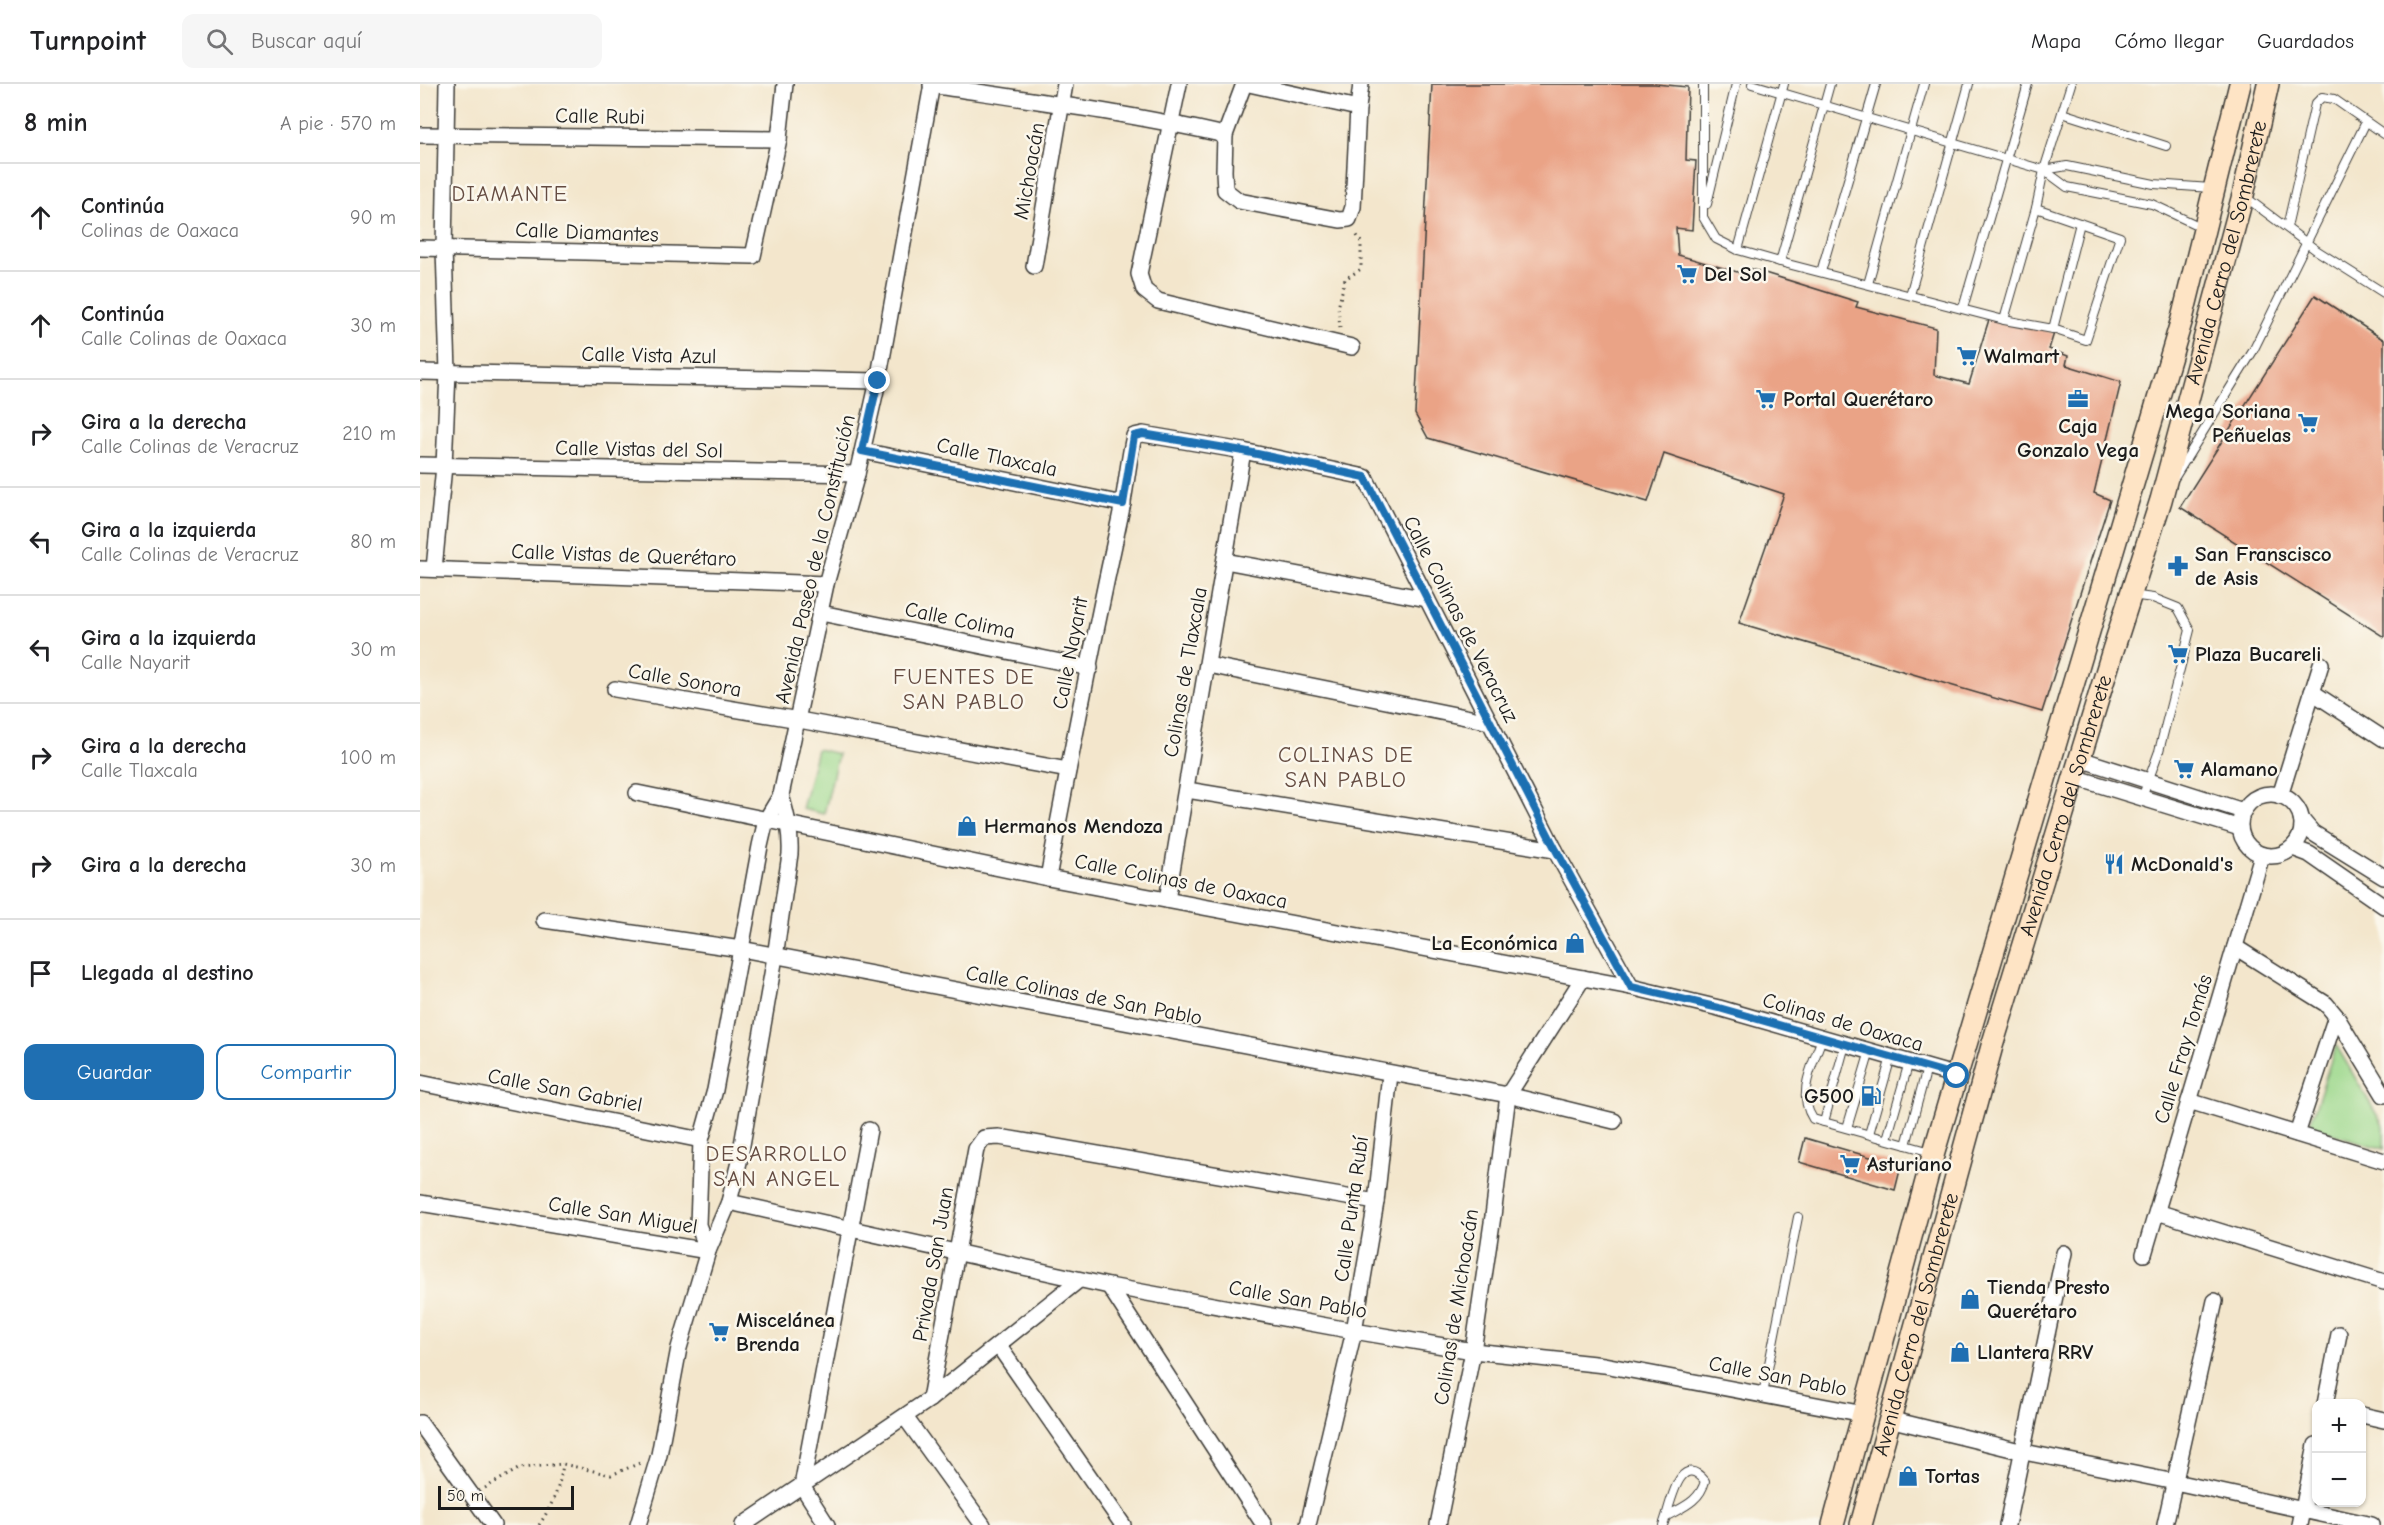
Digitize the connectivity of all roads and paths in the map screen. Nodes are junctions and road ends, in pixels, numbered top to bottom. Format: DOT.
graph roads {
  1 [pos="447,84"];
  2 [pos="785,84"];
  3 [pos="1065,84"];
  4 [pos="1179,84"];
  5 [pos="1244,84"];
  6 [pos="1249,84"];
  7 [pos="1361,84"];
  8 [pos="1703,84"];
  9 [pos="1736,84"];
  10 [pos="1752,84"];
  11 [pos="1830,84"];
  12 [pos="1876,84"];
  13 [pos="1924,84"];
  14 [pos="1969,84"];
  15 [pos="2028,84"];
  16 [pos="2071,84"];
  17 [pos="2240,84"];
  18 [pos="2268,84"];
  19 [pos="932,85"];
  20 [pos="1782,88"];
  21 [pos="1062,104"];
  22 [pos="1824,105"];
  23 [pos="1358,108"];
  24 [pos="2062,113"];
  25 [pos="1867,118"];
  26 [pos="1172,123"];
  27 [pos="2366,123"];
  28 [pos="1911,131"];
  29 [pos="2384,134"];
  30 [pos="420,135"];
  31 [pos="448,135"];
  32 [pos="1225,135"];
  33 [pos="779,139"];
  34 [pos="1953,143"];
  35 [pos="2166,146"];
  36 [pos="2006,159"];
  37 [pos="2044,170"];
  38 [pos="2214,188"];
  39 [pos="2243,195"];
  40 [pos="2036,208"];
  41 [pos="1703,217"];
  42 [pos="1349,219"];
  43 [pos="2080,223"];
  44 [pos="2287,227"];
  45 [pos="2204,228"];
  46 [pos="2306,243"];
  47 [pos="420,248"];
  48 [pos="444,249"];
  49 [pos="1738,250"];
  50 [pos="1780,262"];
  51 [pos="1034,266"];
  52 [pos="1821,272"];
  53 [pos="1868,284"];
  54 [pos="2384,293"];
  55 [pos="1910,295"];
  56 [pos="1963,308"];
  57 [pos="2004,320"];
  58 [pos="2053,329"];
  59 [pos="1352,347"];
  60 [pos="420,372"];
  61 [pos="448,372"];
  62 [pos="878,381"];
  63 [pos="1134,436"];
  64 [pos="862,451"];
  65 [pos="1243,451"];
  66 [pos="420,465"];
  67 [pos="444,466"];
  68 [pos="857,474"];
  69 [pos="2162,500"];
  70 [pos="1123,504"];
  71 [pos="1225,561"];
  72 [pos="427,569"];
  73 [pos="826,584"];
  74 [pos="2130,595"];
  75 [pos="1428,599"];
  76 [pos="821,613"];
  77 [pos="2321,664"];
  78 [pos="1208,665"];
  79 [pos="1090,668"];
  80 [pos="615,689"];
  81 [pos="2312,692"];
  82 [pos="799,720"];
  83 [pos="1490,722"];
  84 [pos="2384,739"];
  85 [pos="2077,768"];
  86 [pos="1068,770"];
  87 [pos="2148,780"];
  88 [pos="1186,790"];
  89 [pos="637,793"];
  90 [pos="781,795"];
  91 [pos="2280,796"];
  92 [pos="2142,799"];
  93 [pos="2243,811"];
  94 [pos="2301,819"];
  95 [pos="766,820"];
  96 [pos="789,823"];
  97 [pos="2240,828"];
  98 [pos="2292,848"];
  99 [pos="1556,850"];
  100 [pos="2262,855"];
  101 [pos="2384,877"];
  102 [pos="1048,878"];
  103 [pos="1167,900"];
  104 [pos="2384,906"];
  105 [pos="544,920"];
  106 [pos="2235,947"];
  107 [pos="741,950"];
  108 [pos="775,957"];
  109 [pos="1583,978"];
  110 [pos="1631,987"];
  111 [pos="1719,1008"];
  112 [pos="2336,1016"];
  113 [pos="1822,1038"];
  114 [pos="1845,1045"];
  115 [pos="1870,1051"];
  116 [pos="1891,1057"];
  117 [pos="1909,1062"];
  118 [pos="1927,1068"];
  119 [pos="1390,1074"];
  120 [pos="1957,1076"];
  121 [pos="420,1083"];
  122 [pos="1508,1095"];
  123 [pos="2384,1095"];
  124 [pos="2189,1101"];
  125 [pos="1614,1121"];
  126 [pos="1824,1122"];
  127 [pos="1847,1128"];
  128 [pos="869,1130"];
  129 [pos="1869,1134"];
  130 [pos="2297,1134"];
  131 [pos="1887,1139"];
  132 [pos="701,1140"];
  133 [pos="1906,1145"];
  134 [pos="1934,1152"];
  135 [pos="2384,1161"];
  136 [pos="729,1202"];
  137 [pos="1376,1202"];
  138 [pos="420,1203"];
  139 [pos="2157,1212"];
  140 [pos="1798,1217"];
  141 [pos="849,1230"];
  142 [pos="708,1251"];
  143 [pos="955,1252"];
  144 [pos="2064,1253"];
  145 [pos="2144,1254"];
  146 [pos="1079,1280"];
  147 [pos="2384,1282"];
  148 [pos="1109,1286"];
  149 [pos="2215,1301"];
  150 [pos="1354,1332"];
  151 [pos="2339,1334"];
  152 [pos="998,1345"];
  153 [pos="1473,1351"];
  154 [pos="1763,1394"];
  155 [pos="930,1399"];
  156 [pos="2326,1399"];
  157 [pos="1864,1414"];
  158 [pos="2366,1416"];
  159 [pos="905,1417"];
  160 [pos="1889,1419"];
  161 [pos="2384,1420"];
  162 [pos="420,1423"];
  163 [pos="2024,1452"];
  164 [pos="2314,1453"];
  165 [pos="659,1455"];
  166 [pos="564,1464"];
  167 [pos="2175,1482"];
  168 [pos="802,1486"];
  169 [pos="473,1495"];
  170 [pos="1667,1516"];
  171 [pos="2301,1518"];
  172 [pos="492,1525"];
  173 [pos="539,1525"];
  174 [pos="638,1525"];
  175 [pos="743,1525"];
  176 [pos="827,1525"];
  177 [pos="983,1525"];
  178 [pos="1123,1525"];
  179 [pos="1264,1525"];
  180 [pos="1308,1525"];
  181 [pos="1438,1525"];
  182 [pos="1664,1525"];
  183 [pos="1833,1525"];
  184 [pos="1861,1525"];
  185 [pos="2007,1525"];
  186 [pos="2166,1525"];
  187 [pos="2372,1525"];
  1 -- 31 [label="street"];
  2 -- 33 [label="street"];
  3 -- 21 [label="street, Michoacán"];
  4 -- 26 [label="street"];
  5 -- 32 [label="street"];
  6 -- 23 [label="street"];
  7 -- 23 [label="street"];
  8 -- 41 [label="lane"];
  9 -- 41 [label="lane"];
  10 -- 20 [label="lane"];
  11 -- 22 [label="lane"];
  12 -- 25 [label="lane"];
  13 -- 28 [label="lane"];
  14 -- 34 [label="lane"];
  15 -- 36 [label="lane"];
  16 -- 24 [label="lane"];
  17 -- 38 [label="main road, Avenida Cerro del Sombrerete"];
  18 -- 39 [label="main road, Avenida Cerro del Sombrerete"];
  19 -- 21 [label="street"];
  19 -- 62 [label="street, Avenida Paseo de la Constitución"];
  20 -- 22 [label="lane"];
  20 -- 49 [label="lane"];
  21 -- 26 [label="street"];
  21 -- 51 [label="street, Michoacán"];
  22 -- 25 [label="lane"];
  22 -- 50 [label="lane"];
  23 -- 42 [label="street"];
  24 -- 35 [label="lane"];
  24 -- 37 [label="lane"];
  25 -- 28 [label="lane"];
  25 -- 52 [label="lane"];
  26 -- 32 [label="street"];
  26 -- 59 [label="street"];
  27 -- 29 [label="lane"];
  27 -- 44 [label="lane"];
  27 -- 46 [label="lane"];
  28 -- 34 [label="lane"];
  28 -- 53 [label="lane"];
  30 -- 31 [label="street, Calle Rubi"];
  31 -- 33 [label="street, Calle Rubi"];
  31 -- 48 [label="street"];
  32 -- 42 [label="street"];
  33 -- 48 [label="street, Calle Diamantes"];
  34 -- 36 [label="lane"];
  34 -- 55 [label="lane"];
  36 -- 37 [label="lane"];
  36 -- 56 [label="lane"];
  37 -- 38 [label="lane"];
  37 -- 40 [label="lane"];
  37 -- 45 [label="lane"];
  38 -- 45 [label="main road, Avenida Cerro del Sombrerete"];
  39 -- 44 [label="lane"];
  39 -- 69 [label="main road, Avenida Cerro del Sombrerete"];
  40 -- 43 [label="lane"];
  40 -- 57 [label="lane"];
  41 -- 49 [label="lane"];
  42 -- 59 [label="path"];
  43 -- 58 [label="lane"];
  43 -- 58 [label="lane"];
  44 -- 46 [label="lane"];
  45 -- 120 [label="main road, Avenida Cerro del Sombrerete"];
  46 -- 54 [label="lane"];
  46 -- 69 [label="lane"];
  47 -- 48 [label="street, Calle Diamantes"];
  48 -- 61 [label="street"];
  49 -- 50 [label="lane"];
  50 -- 52 [label="lane"];
  52 -- 53 [label="lane"];
  53 -- 55 [label="lane"];
  55 -- 56 [label="lane"];
  56 -- 57 [label="lane"];
  57 -- 58 [label="lane"];
  60 -- 61 [label="street, Calle Vista Azul"];
  61 -- 62 [label="street, Calle Vista Azul"];
  61 -- 67 [label="street"];
  62 -- 64 [label="street, Avenida Paseo de la Constitución"];
  63 -- 65 [label="street, Calle Colinas de Veracruz"];
  63 -- 70 [label="street, Calle Nayarit"];
  64 -- 68 [label="street, Avenida Paseo de la Constitución"];
  64 -- 70 [label="street, Calle Tlaxcala"];
  65 -- 71 [label="street, Colinas de Tlaxcala"];
  65 -- 75 [label="street, Calle Colinas de Veracruz"];
  66 -- 67 [label="street, Calle Vistas del Sol"];
  67 -- 68 [label="street, Calle Vistas del Sol"];
  67 -- 72 [label="street"];
  68 -- 73 [label="street, Avenida Paseo de la Constitución"];
  69 -- 74 [label="main road, Avenida Cerro del Sombrerete"];
  70 -- 79 [label="street, Calle Nayarit"];
  71 -- 75 [label="street"];
  71 -- 78 [label="street, Colinas de Tlaxcala"];
  72 -- 73 [label="street, Calle Vistas de Querétaro"];
  73 -- 76 [label="street, Avenida Paseo de la Constitución"];
  74 -- 85 [label="main road, Avenida Cerro del Sombrerete"];
  74 -- 87 [label="lane"];
  75 -- 83 [label="street, Calle Colinas de Veracruz"];
  76 -- 79 [label="street, Calle Colima"];
  76 -- 82 [label="street, Avenida Paseo de la Constitución"];
  77 -- 81 [label="street"];
  78 -- 83 [label="street"];
  78 -- 88 [label="street, Colinas de Tlaxcala"];
  79 -- 86 [label="street, Calle Nayarit"];
  80 -- 82 [label="street, Calle Sonora"];
  81 -- 84 [label="street"];
  81 -- 91 [label="street"];
  82 -- 86 [label="street, Calle Sonora"];
  82 -- 90 [label="street, Avenida Paseo de la Constitución"];
  83 -- 99 [label="street, Calle Colinas de Veracruz"];
  85 -- 87 [label="street"];
  85 -- 92 [label="street"];
  85 -- 160 [label="main road, Avenida Cerro del Sombrerete"];
  86 -- 102 [label="street, Calle Nayarit"];
  87 -- 92 [label="lane"];
  87 -- 93 [label="street"];
  88 -- 99 [label="street"];
  88 -- 103 [label="street, Colinas de Tlaxcala"];
  89 -- 95 [label="street, Calle Colinas de Oaxaca"];
  90 -- 95 [label="street, Avenida Paseo de la Constitución"];
  90 -- 96 [label="street, Avenida Paseo de la Constitución"];
  91 -- 93 [label="street"];
  91 -- 94 [label="street"];
  92 -- 97 [label="street"];
  93 -- 97 [label="street"];
  94 -- 98 [label="street"];
  94 -- 101 [label="street"];
  95 -- 96 [label="street, Calle Colinas de Oaxaca"];
  95 -- 107 [label="street, Calle San Miguel"];
  96 -- 102 [label="street, Calle Colinas de Oaxaca"];
  96 -- 108 [label="street, Avenida Paseo de la Constitución"];
  97 -- 100 [label="street"];
  98 -- 100 [label="street"];
  98 -- 104 [label="street"];
  99 -- 110 [label="street, Calle Colinas de Veracruz"];
  100 -- 106 [label="street, Calle Fray Tomás"];
  102 -- 103 [label="street, Calle Colinas de Oaxaca"];
  103 -- 109 [label="street, Calle Colinas de Oaxaca"];
  105 -- 107 [label="street, Calle Colinas de San Pablo"];
  106 -- 112 [label="street"];
  106 -- 124 [label="street, Calle Fray Tomás"];
  107 -- 108 [label="street, Calle Colinas de San Pablo"];
  107 -- 132 [label="street, Calle San Miguel"];
  108 -- 119 [label="street, Calle Colinas de San Pablo"];
  108 -- 136 [label="street, Avenida Paseo de la Constitución"];
  109 -- 110 [label="street, Calle Colinas de Oaxaca"];
  109 -- 122 [label="street"];
  110 -- 111 [label="street, Calle Colinas de Oaxaca"];
  111 -- 113 [label="street, Colinas de Oaxaca"];
  112 -- 123 [label="street"];
  112 -- 130 [label="street"];
  113 -- 114 [label="street, Colinas de Oaxaca"];
  113 -- 126 [label="lane"];
  114 -- 115 [label="street, Colinas de Oaxaca"];
  114 -- 126 [label="lane"];
  115 -- 116 [label="street, Colinas de Oaxaca"];
  115 -- 127 [label="lane"];
  116 -- 117 [label="street, Colinas de Oaxaca"];
  116 -- 129 [label="lane"];
  117 -- 118 [label="street, Colinas de Oaxaca"];
  117 -- 131 [label="lane"];
  118 -- 120 [label="street, Colinas de Oaxaca"];
  118 -- 133 [label="lane"];
  119 -- 122 [label="street, Calle Colinas de San Pablo"];
  119 -- 137 [label="street, Calle Punta Rubí"];
  120 -- 134 [label="main road, Avenida Cerro del Sombrerete"];
  121 -- 132 [label="street, Calle San Gabriel"];
  122 -- 125 [label="street, Calle Colinas de San Pablo"];
  122 -- 153 [label="street, Colinas de Michoacán"];
  124 -- 130 [label="street"];
  124 -- 139 [label="street, Calle Fray Tomás"];
  126 -- 127 [label="lane"];
  127 -- 129 [label="lane"];
  128 -- 141 [label="street"];
  129 -- 131 [label="lane"];
  130 -- 135 [label="street"];
  131 -- 133 [label="lane"];
  132 -- 142 [label="street, Calle San Miguel"];
  133 -- 134 [label="lane"];
  134 -- 157 [label="main road, Avenida Cerro del Sombrerete"];
  136 -- 141 [label="street, Calle San Pablo"];
  136 -- 142 [label="street, Avenida Paseo de la Constitución"];
  137 -- 143 [label="street, Privada San Juan"];
  137 -- 150 [label="street, Calle Punta Rubí"];
  138 -- 142 [label="street, Calle San Miguel"];
  139 -- 145 [label="street, Calle Fray Tomás"];
  139 -- 147 [label="street"];
  140 -- 154 [label="lane"];
  141 -- 143 [label="street, Calle San Pablo"];
  141 -- 168 [label="street"];
  142 -- 165 [label="street, Avenida Paseo de la Constitución"];
  143 -- 146 [label="street, Calle San Pablo"];
  143 -- 155 [label="street, Privada San Juan"];
  144 -- 163 [label="street"];
  146 -- 148 [label="street, Calle San Pablo"];
  146 -- 152 [label="street"];
  148 -- 150 [label="street, Calle San Pablo"];
  148 -- 179 [label="street"];
  149 -- 167 [label="street"];
  150 -- 153 [label="street, Calle San Pablo"];
  150 -- 180 [label="street, Calle Punta Rubí"];
  151 -- 156 [label="street"];
  152 -- 155 [label="street"];
  152 -- 178 [label="street"];
  153 -- 154 [label="street, Calle San Pablo"];
  153 -- 181 [label="street, Colinas de Michoacán"];
  154 -- 157 [label="street, Calle San Pablo"];
  155 -- 159 [label="street"];
  157 -- 183 [label="main road, Avenida Cerro del Sombrerete"];
  158 -- 161 [label="street"];
  159 -- 168 [label="street"];
  159 -- 177 [label="street"];
  160 -- 163 [label="street"];
  160 -- 184 [label="main road, Avenida Cerro del Sombrerete"];
  162 -- 169 [label="street"];
  163 -- 167 [label="street"];
  163 -- 185 [label="street"];
  164 -- 171 [label="street"];
  165 -- 166 [label="path"];
  165 -- 174 [label="street, Avenida Paseo de la Constitución"];
  166 -- 169 [label="path"];
  166 -- 173 [label="path"];
  167 -- 171 [label="street"];
  167 -- 186 [label="street"];
  168 -- 175 [label="street"];
  168 -- 176 [label="street"];
  169 -- 172 [label="street"];
  170 -- 170 [label="lane"];
  170 -- 182 [label="lane"];
  171 -- 187 [label="street"];
}
